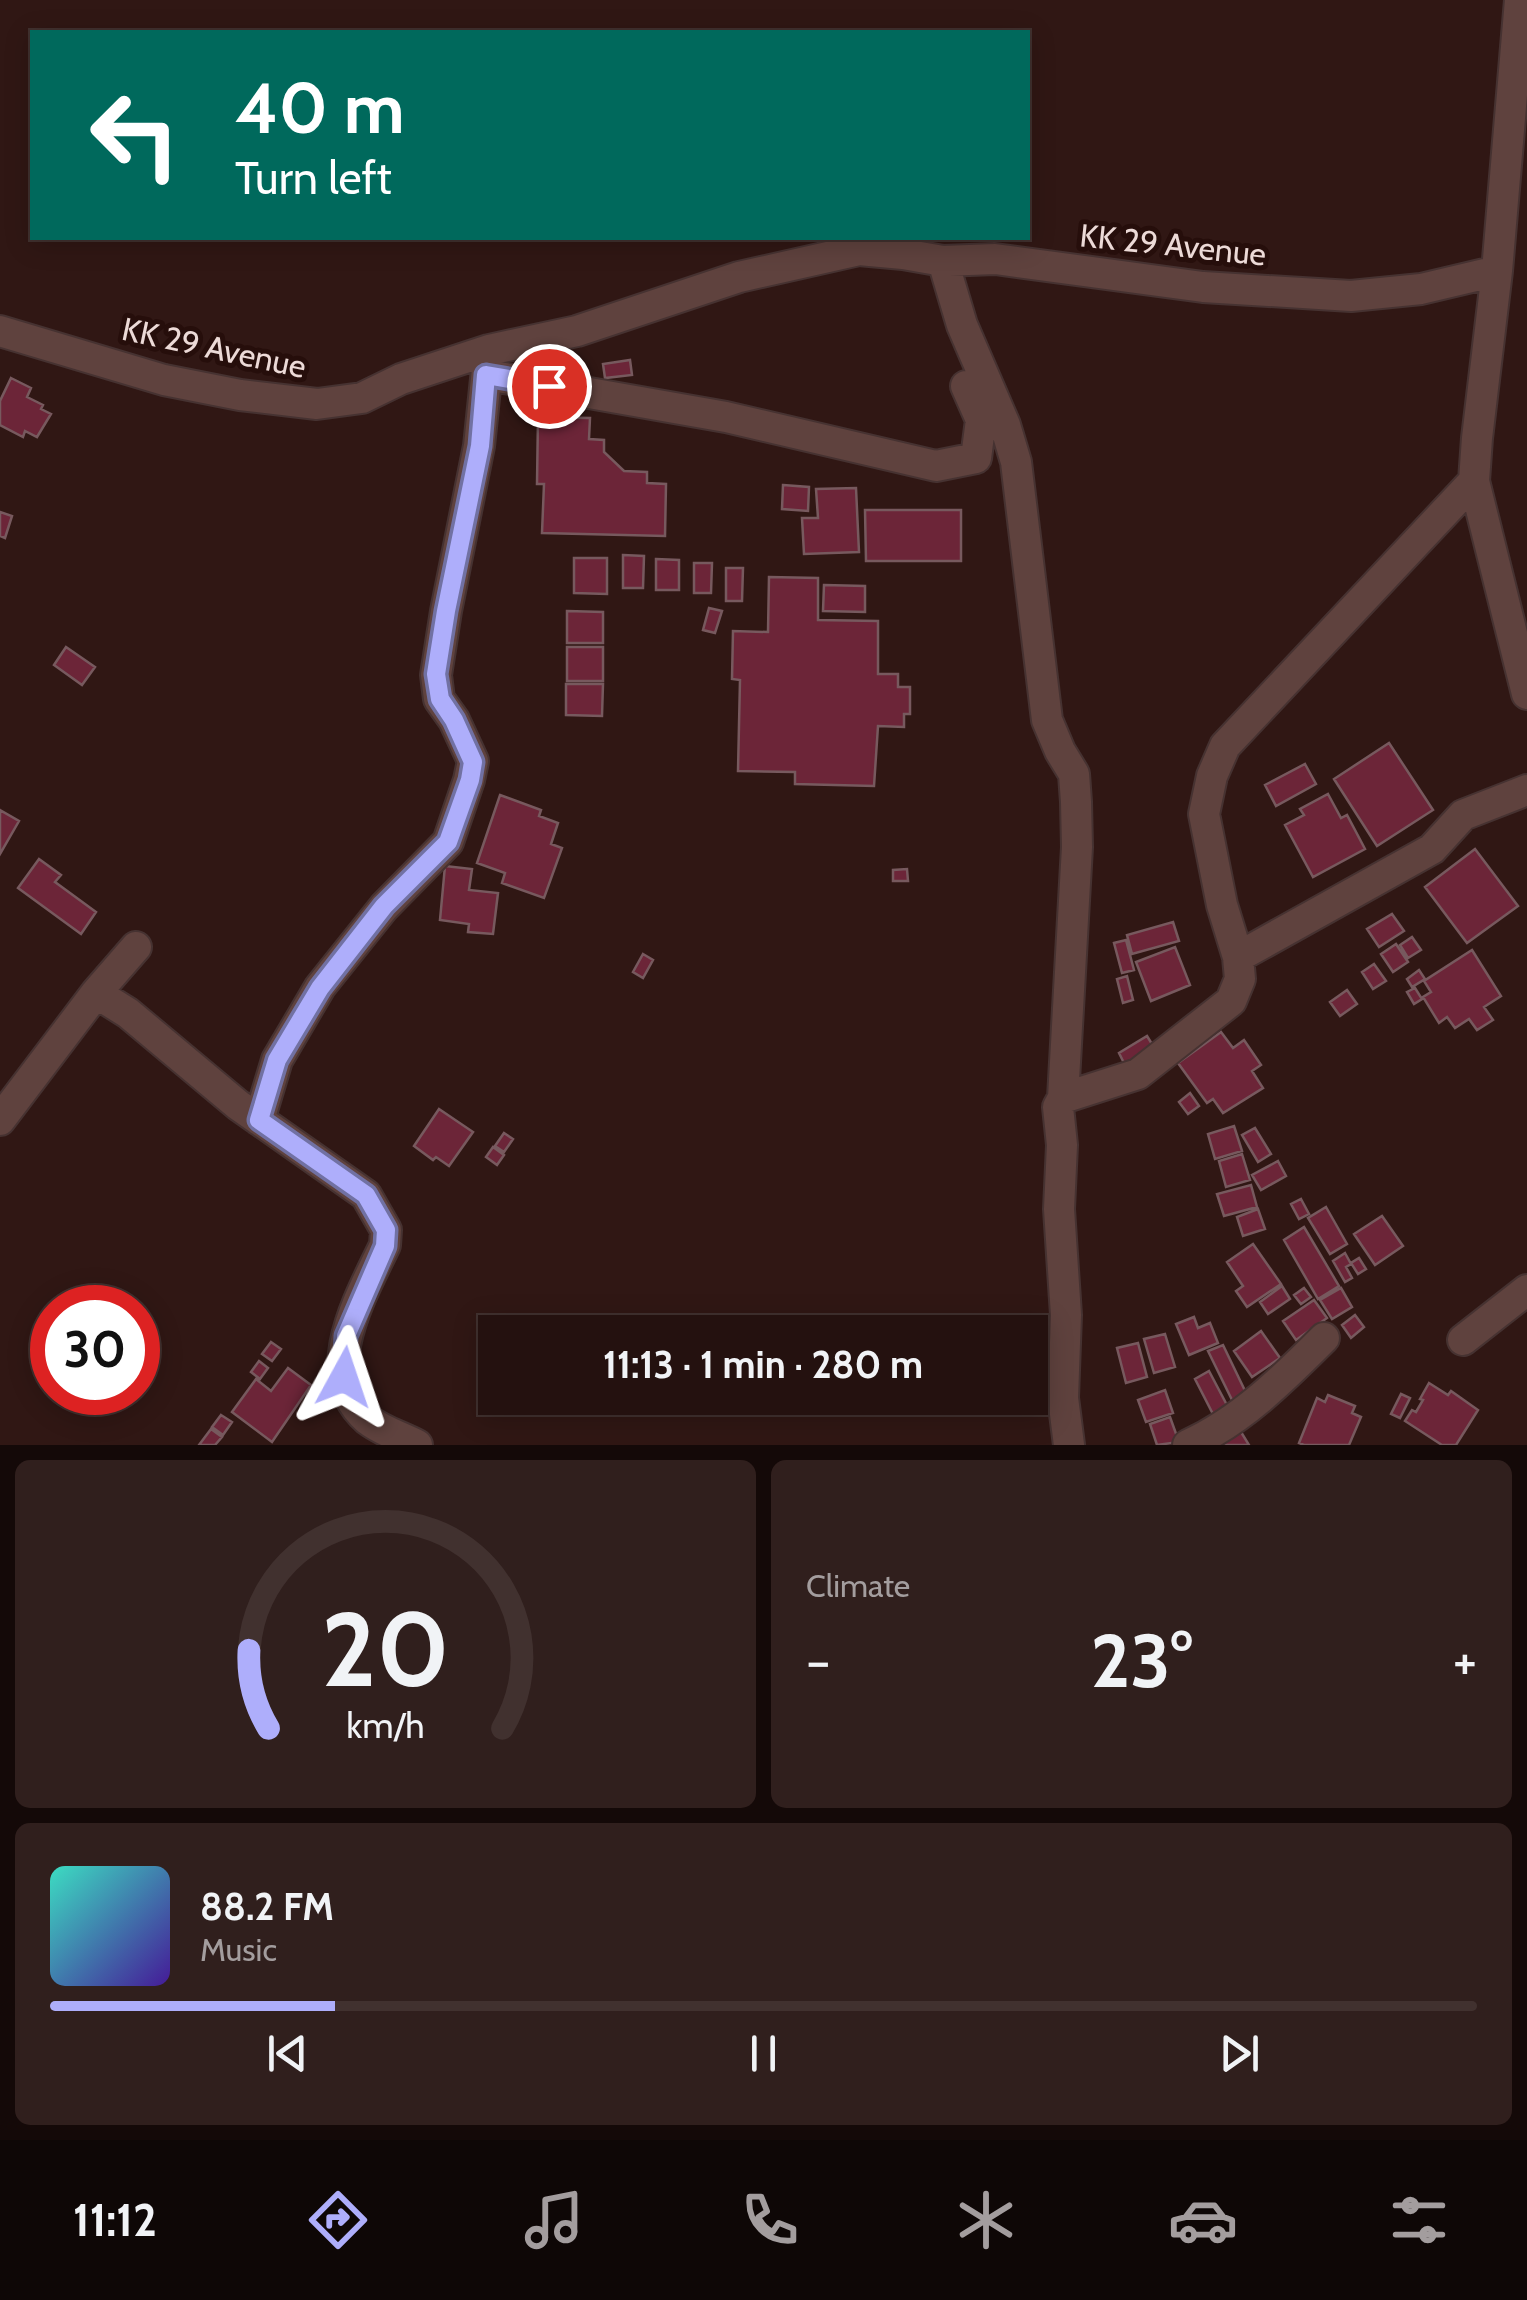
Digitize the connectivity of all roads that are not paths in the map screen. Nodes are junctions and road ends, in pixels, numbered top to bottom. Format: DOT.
graph roads {
  1 [pos="1520,0"];
  2 [pos="931,259"];
  3 [pos="1497,271"];
  4 [pos="0,332"];
  5 [pos="488,363"];
  6 [pos="1474,481"];
  7 [pos="1527,694"];
  8 [pos="1527,790"];
  9 [pos="136,947"];
  10 [pos="1238,956"];
  11 [pos="96,994"];
  12 [pos="1062,1098"];
  13 [pos="0,1120"];
  14 [pos="259,1120"];
  15 [pos="1527,1290"];
  16 [pos="1324,1338"];
  17 [pos="1462,1340"];
  18 [pos="417,1445"];
  19 [pos="1069,1445"];
  20 [pos="1188,1445"];
  1 -- 3 [label="street"];
  2 -- 3 [label="street, KK 29 Avenue"];
  2 -- 5 [label="street, KK 29 Avenue"];
  2 -- 5 [label="street"];
  2 -- 12 [label="street"];
  3 -- 6 [label="street"];
  4 -- 5 [label="street, KK 29 Avenue"];
  5 -- 14 [label="street"];
  6 -- 7 [label="street"];
  6 -- 10 [label="street"];
  8 -- 10 [label="street"];
  9 -- 11 [label="street"];
  10 -- 12 [label="street"];
  11 -- 13 [label="street"];
  11 -- 14 [label="street"];
  12 -- 19 [label="street"];
  14 -- 18 [label="street"];
  15 -- 17 [label="street"];
  16 -- 20 [label="street"];
}
